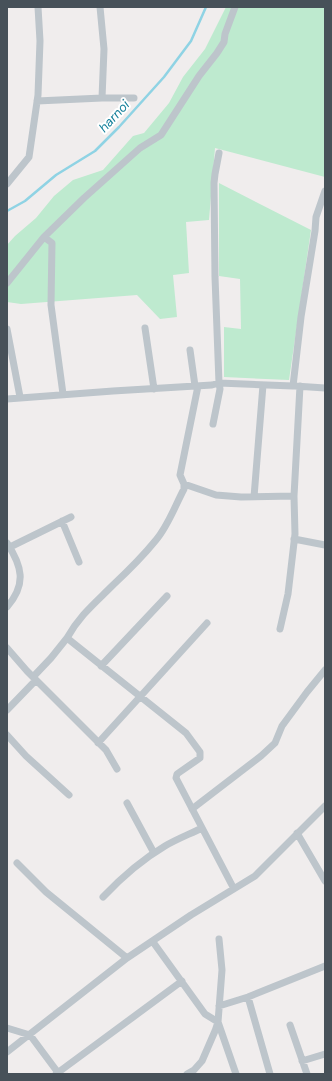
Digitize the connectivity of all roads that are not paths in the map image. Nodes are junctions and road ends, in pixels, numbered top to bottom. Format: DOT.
graph roads {
  1 [pos="38,7"];
  2 [pos="100,7"];
  3 [pos="235,7"];
  4 [pos="102,98"];
  5 [pos="134,98"];
  6 [pos="37,101"];
  7 [pos="219,153"];
  8 [pos="7,184"];
  9 [pos="325,191"];
  10 [pos="44,238"];
  11 [pos="7,283"];
  12 [pos="146,328"];
  13 [pos="7,329"];
  14 [pos="190,350"];
  15 [pos="219,383"];
  16 [pos="263,384"];
  17 [pos="196,386"];
  18 [pos="296,386"];
  19 [pos="325,388"];
  20 [pos="154,389"];
  21 [pos="63,394"];
  22 [pos="20,397"];
  23 [pos="7,399"];
  24 [pos="212,424"];
  25 [pos="184,484"];
  26 [pos="294,496"];
  27 [pos="254,497"];
  28 [pos="71,517"];
  29 [pos="62,521"];
  30 [pos="294,539"];
  31 [pos="8,545"];
  32 [pos="325,545"];
  33 [pos="79,562"];
  34 [pos="167,596"];
  35 [pos="7,607"];
  36 [pos="207,623"];
  37 [pos="280,629"];
  38 [pos="67,638"];
  39 [pos="7,648"];
  40 [pos="101,666"];
  41 [pos="325,670"];
  42 [pos="35,678"];
  43 [pos="139,696"];
  44 [pos="7,710"];
  45 [pos="7,735"];
  46 [pos="98,743"];
  47 [pos="117,769"];
  48 [pos="69,795"];
  49 [pos="127,803"];
  50 [pos="325,806"];
  51 [pos="192,809"];
  52 [pos="202,828"];
  53 [pos="298,832"];
  54 [pos="154,853"];
  55 [pos="17,863"];
  56 [pos="325,882"];
  57 [pos="234,889"];
  58 [pos="103,897"];
  59 [pos="219,939"];
  60 [pos="153,942"];
  61 [pos="128,958"];
  62 [pos="325,966"];
  63 [pos="182,981"];
  64 [pos="248,997"];
  65 [pos="219,1006"];
  66 [pos="218,1022"];
  67 [pos="290,1025"];
  68 [pos="7,1028"];
  69 [pos="30,1035"];
  70 [pos="7,1052"];
  71 [pos="325,1054"];
  72 [pos="302,1060"];
  73 [pos="195,1072"];
  74 [pos="58,1074"];
  75 [pos="188,1074"];
  76 [pos="236,1074"];
  77 [pos="270,1074"];
  78 [pos="307,1074"];
  1 -- 6 [label="street"];
  2 -- 4 [label="street"];
  3 -- 10 [label="street"];
  4 -- 5 [label="street"];
  4 -- 6 [label="street"];
  6 -- 8 [label="street"];
  7 -- 15 [label="street"];
  9 -- 18 [label="street"];
  10 -- 11 [label="street"];
  10 -- 21 [label="street"];
  12 -- 20 [label="street"];
  13 -- 22 [label="street"];
  14 -- 17 [label="street"];
  15 -- 16 [label="street"];
  15 -- 17 [label="street"];
  15 -- 24 [label="street"];
  16 -- 18 [label="street"];
  16 -- 27 [label="street"];
  17 -- 20 [label="street"];
  17 -- 25 [label="street"];
  18 -- 19 [label="street"];
  18 -- 26 [label="street"];
  20 -- 21 [label="street"];
  21 -- 22 [label="street"];
  22 -- 23 [label="street"];
  25 -- 27 [label="street"];
  25 -- 38 [label="street"];
  26 -- 27 [label="street"];
  26 -- 30 [label="street"];
  28 -- 29 [label="street"];
  29 -- 31 [label="street"];
  29 -- 33 [label="street"];
  30 -- 32 [label="street"];
  30 -- 37 [label="street"];
  31 -- 35 [label="street"];
  34 -- 40 [label="street"];
  36 -- 43 [label="street"];
  38 -- 40 [label="street"];
  38 -- 42 [label="street"];
  39 -- 42 [label="street"];
  40 -- 43 [label="street"];
  41 -- 51 [label="street"];
  42 -- 44 [label="street"];
  42 -- 46 [label="street"];
  43 -- 46 [label="street"];
  43 -- 51 [label="street"];
  45 -- 48 [label="street"];
  46 -- 47 [label="street"];
  49 -- 54 [label="street"];
  50 -- 53 [label="street"];
  51 -- 52 [label="street"];
  52 -- 54 [label="street"];
  52 -- 57 [label="street"];
  53 -- 56 [label="street"];
  53 -- 57 [label="street"];
  54 -- 58 [label="street"];
  55 -- 61 [label="street"];
  57 -- 60 [label="street"];
  59 -- 65 [label="street"];
  60 -- 61 [label="street"];
  60 -- 63 [label="street"];
  61 -- 69 [label="street"];
  62 -- 64 [label="street"];
  63 -- 66 [label="street"];
  63 -- 74 [label="street"];
  64 -- 65 [label="street"];
  64 -- 77 [label="street"];
  65 -- 66 [label="street"];
  66 -- 73 [label="street"];
  66 -- 76 [label="street"];
  67 -- 72 [label="street"];
  68 -- 69 [label="street"];
  69 -- 70 [label="street"];
  69 -- 74 [label="street"];
  71 -- 72 [label="street"];
  72 -- 78 [label="street"];
  73 -- 75 [label="street"];
}
